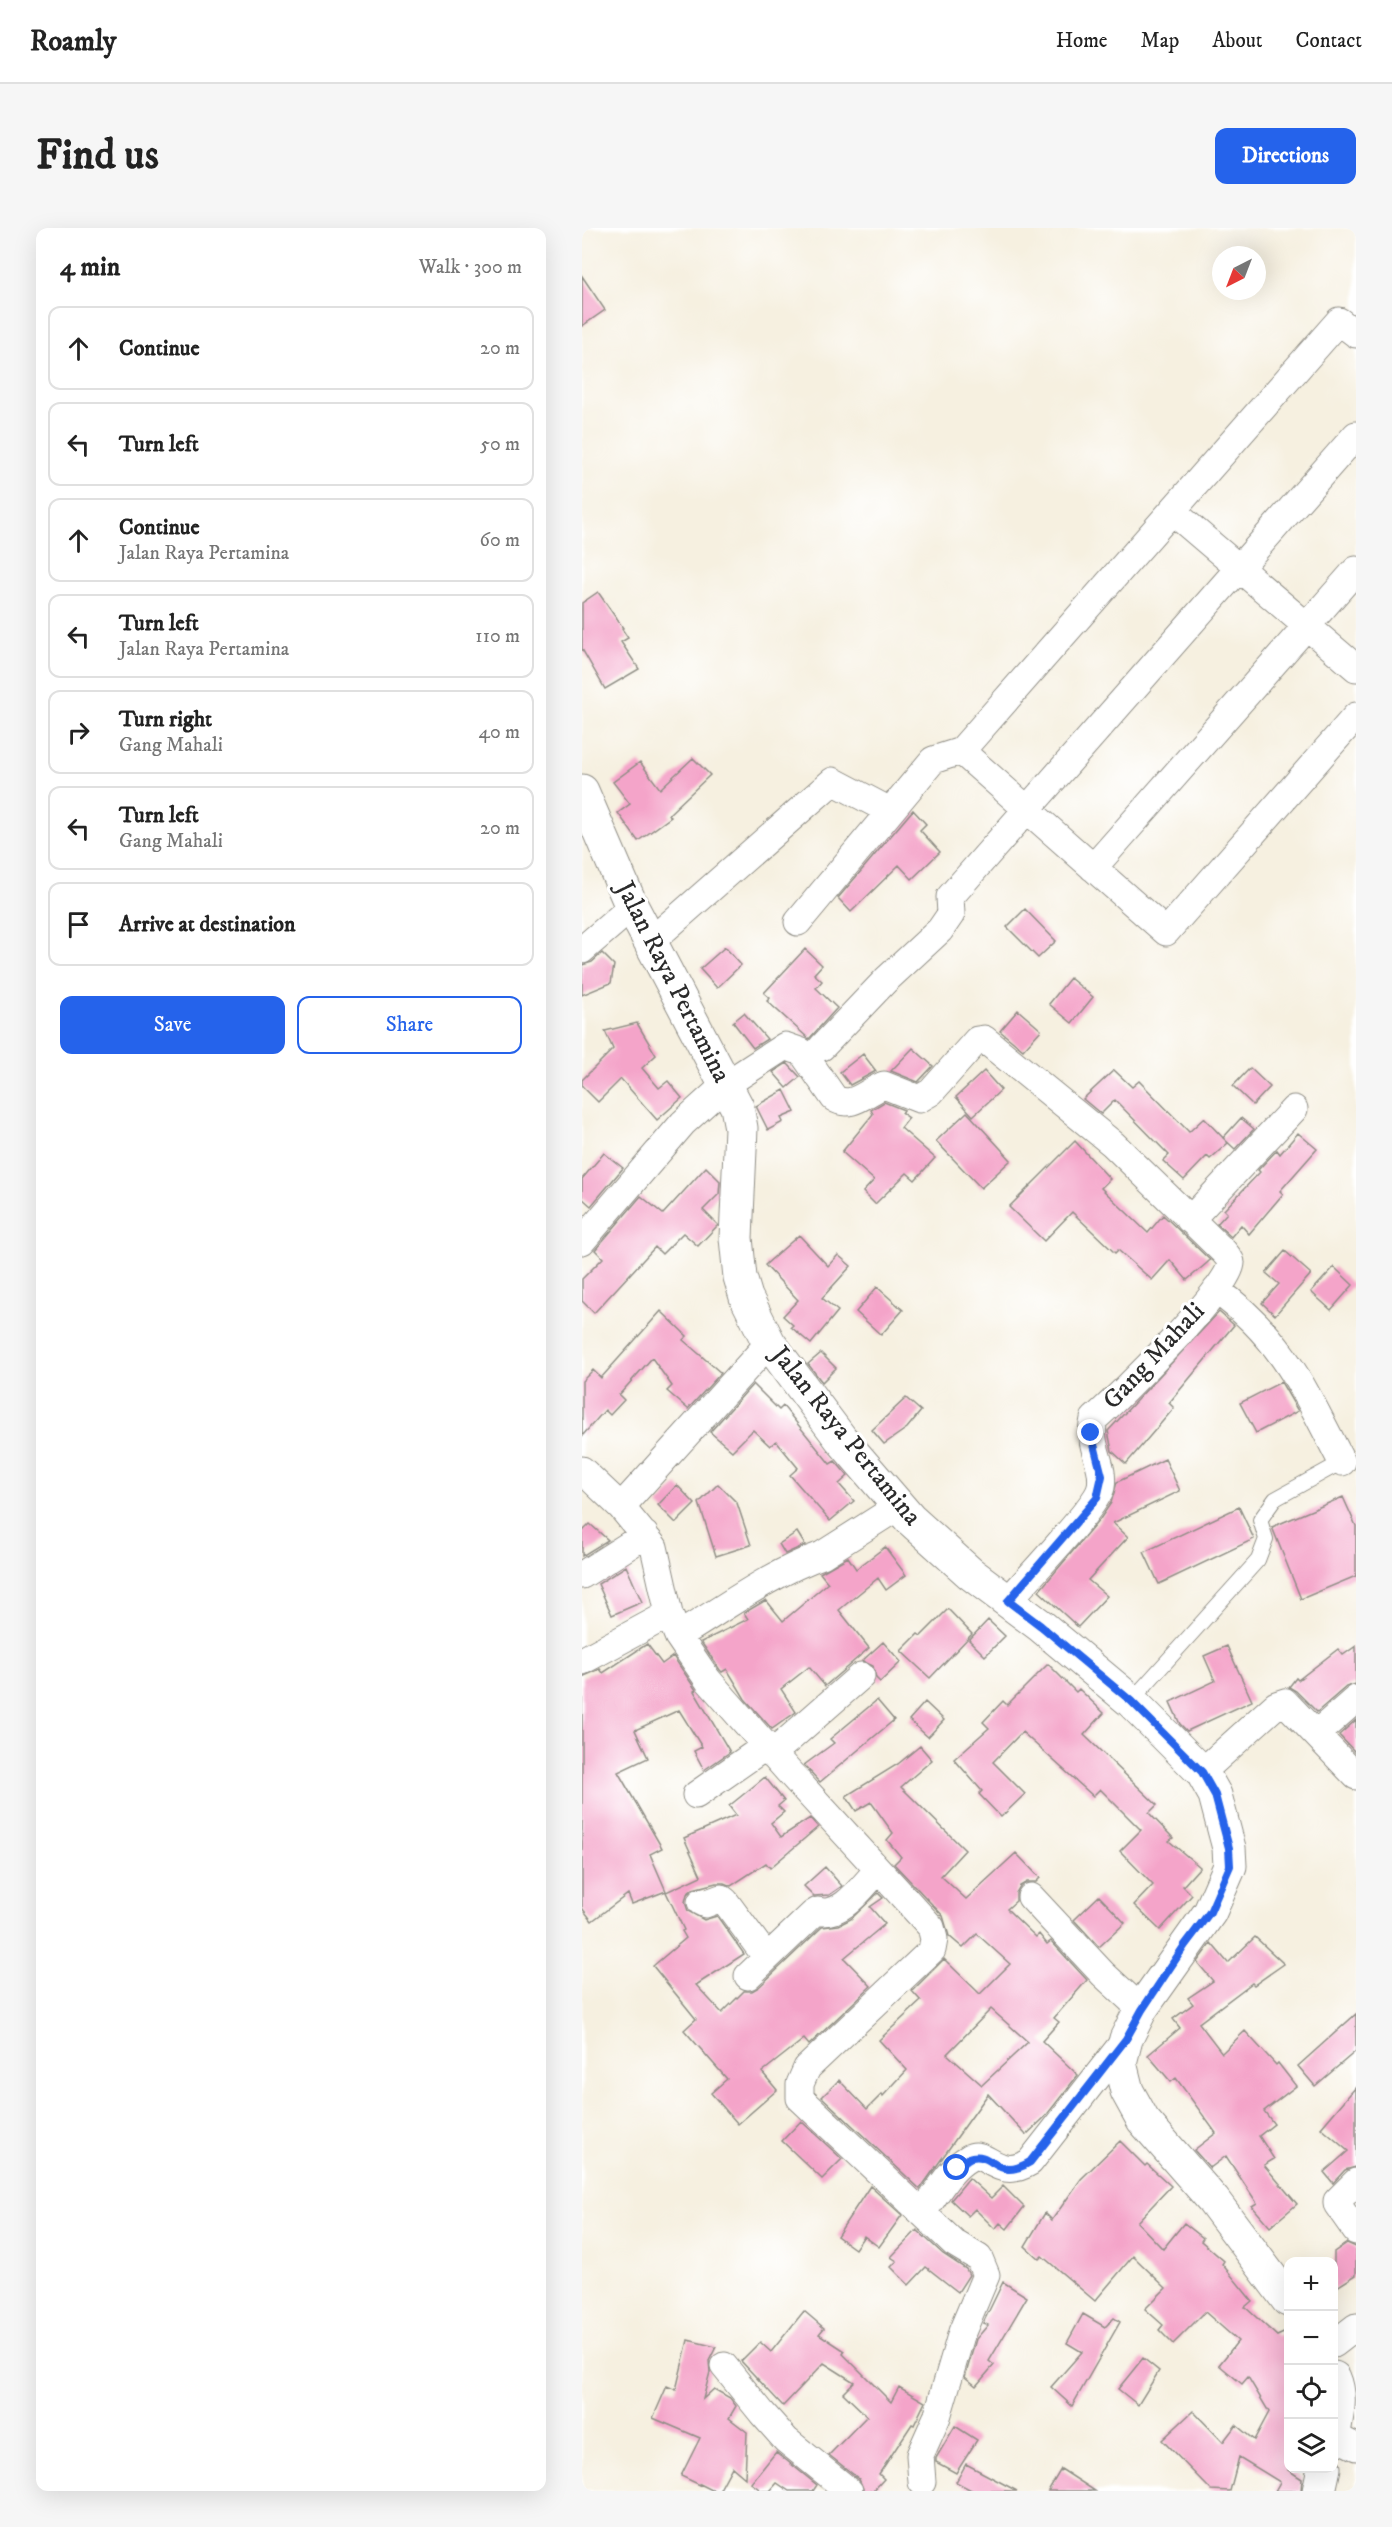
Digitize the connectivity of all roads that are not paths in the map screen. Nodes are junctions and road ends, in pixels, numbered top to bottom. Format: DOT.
graph roads {
  1 [pos="1356,334"];
  2 [pos="1356,435"];
  3 [pos="1172,511"];
  4 [pos="1240,569"];
  5 [pos="1356,570"];
  6 [pos="1307,626"];
  7 [pos="1356,668"];
  8 [pos="1356,716"];
  9 [pos="961,751"];
  10 [pos="582,790"];
  11 [pos="1028,810"];
  12 [pos="890,811"];
  13 [pos="1093,868"];
  14 [pos="632,908"];
  15 [pos="798,922"];
  16 [pos="650,942"];
  17 [pos="582,950"];
  18 [pos="822,1047"];
  19 [pos="725,1085"];
  20 [pos="1294,1109"];
  21 [pos="1191,1220"];
  22 [pos="582,1241"];
  23 [pos="1216,1290"];
  24 [pos="769,1343"];
  25 [pos="1342,1462"];
  26 [pos="582,1470"];
  27 [pos="899,1506"];
  28 [pos="621,1507"];
  29 [pos="645,1535"];
  30 [pos="582,1575"];
  31 [pos="1008,1601"];
  32 [pos="673,1625"];
  33 [pos="582,1661"];
  34 [pos="861,1676"];
  35 [pos="1356,1699"];
  36 [pos="1131,1701"];
  37 [pos="1316,1734"];
  38 [pos="769,1750"];
  39 [pos="1202,1772"];
  40 [pos="1356,1776"];
  41 [pos="696,1795"];
  42 [pos="878,1870"];
  43 [pos="1031,1897"];
  44 [pos="701,1902"];
  45 [pos="1142,2010"];
  46 [pos="1126,2039"];
  47 [pos="1356,2182"];
  48 [pos="922,2213"];
  49 [pos="1356,2231"];
  50 [pos="1284,2295"];
  51 [pos="1356,2327"];
  52 [pos="1338,2340"];
  53 [pos="724,2366"];
  54 [pos="1338,2387"];
  55 [pos="1338,2409"];
  56 [pos="1338,2437"];
  57 [pos="1356,2447"];
  58 [pos="1323,2473"];
  59 [pos="926,2488"];
  60 [pos="849,2491"];
  61 [pos="1318,2491"];
  1 -- 3 [label="street"];
  2 -- 4 [label="street"];
  3 -- 4 [label="street"];
  3 -- 9 [label="street"];
  4 -- 6 [label="street"];
  4 -- 11 [label="street"];
  5 -- 6 [label="street"];
  6 -- 7 [label="street"];
  6 -- 13 [label="street"];
  8 -- 13 [label="street"];
  9 -- 11 [label="street"];
  9 -- 12 [label="street"];
  10 -- 14 [label="main road, Jalan Raya Pertamina"];
  11 -- 13 [label="street"];
  11 -- 18 [label="street"];
  12 -- 15 [label="street"];
  12 -- 16 [label="street"];
  14 -- 16 [label="main road, Jalan Raya Pertamina"];
  14 -- 17 [label="street"];
  16 -- 19 [label="main road, Jalan Raya Pertamina"];
  19 -- 21 [label="street"];
  19 -- 22 [label="street"];
  19 -- 24 [label="main road, Jalan Raya Pertamina"];
  20 -- 21 [label="street"];
  21 -- 23 [label="street, Gang Mahali"];
  23 -- 25 [label="street"];
  23 -- 31 [label="street, Gang Mahali"];
  24 -- 27 [label="main road, Jalan Raya Pertamina"];
  24 -- 28 [label="street"];
  25 -- 36 [label="lane"];
  26 -- 28 [label="street"];
  27 -- 31 [label="main road, Jalan Raya Pertamina"];
  27 -- 32 [label="street"];
  28 -- 29 [label="street"];
  29 -- 30 [label="street"];
  29 -- 32 [label="street"];
  31 -- 36 [label="main road, Jalan Raya Pertamina"];
  32 -- 33 [label="street"];
  32 -- 38 [label="street"];
  34 -- 38 [label="street"];
  35 -- 37 [label="street"];
  36 -- 39 [label="main road, Jalan Raya Pertamina"];
  37 -- 39 [label="street"];
  37 -- 40 [label="street"];
  38 -- 41 [label="street"];
  38 -- 42 [label="street"];
  39 -- 45 [label="main road, Jalan Raya Pertamina"];
  42 -- 44 [label="street"];
  42 -- 48 [label="street"];
  43 -- 45 [label="street"];
  45 -- 46 [label="main road, Jalan Raya Pertamina"];
  46 -- 48 [label="street"];
  46 -- 50 [label="main road, Jalan Raya Pertamina"];
  47 -- 49 [label="street"];
  48 -- 59 [label="street"];
  51 -- 52 [label="street"];
  53 -- 60 [label="street"];
  54 -- 55 [label="main road"];
  56 -- 57 [label="street"];
  58 -- 61 [label="main road"];
}
